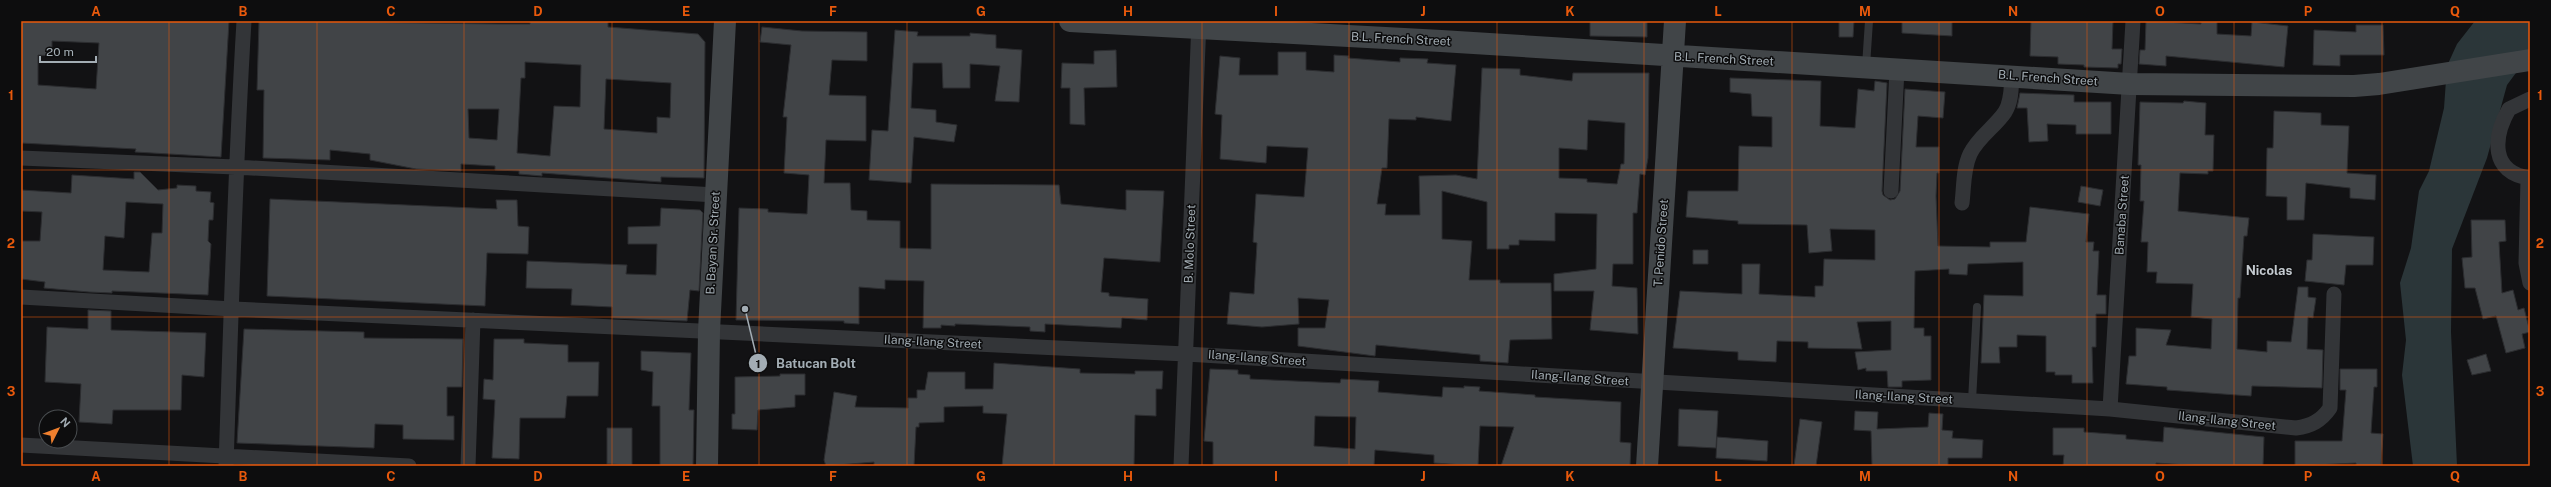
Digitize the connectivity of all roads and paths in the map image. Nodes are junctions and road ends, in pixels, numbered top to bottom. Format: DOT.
graph roads {
  1 [pos="244,21"];
  2 [pos="724,21"];
  3 [pos="1070,21"];
  4 [pos="1675,21"];
  5 [pos="1869,21"];
  6 [pos="2133,21"];
  7 [pos="1199,24"];
  8 [pos="1673,57"];
  9 [pos="2530,60"];
  10 [pos="1866,67"];
  11 [pos="1897,69"];
  12 [pos="2012,76"];
  13 [pos="2130,84"];
  14 [pos="2530,100"];
  15 [pos="21,158"];
  16 [pos="235,167"];
  17 [pos="2529,178"];
  18 [pos="1891,190"];
  19 [pos="716,195"];
  20 [pos="1962,203"];
  21 [pos="2530,283"];
  22 [pos="2334,294"];
  23 [pos="21,296"];
  24 [pos="1977,307"];
  25 [pos="233,309"];
  26 [pos="473,320"];
  27 [pos="708,331"];
  28 [pos="1186,354"];
  29 [pos="1651,383"];
  30 [pos="1972,401"];
  31 [pos="2110,409"];
  32 [pos="21,445"];
  33 [pos="226,462"];
  34 [pos="409,466"];
  35 [pos="468,466"];
  36 [pos="707,466"];
  37 [pos="1180,466"];
  38 [pos="1647,466"];
  1 -- 16 [label="street"];
  2 -- 19 [label="street, B. Bayan Sr. Street"];
  3 -- 7 [label="street, B.L. French Street"];
  4 -- 8 [label="street, T. Penido Street"];
  5 -- 10 [label="lane"];
  6 -- 13 [label="street, Banaba Street"];
  7 -- 8 [label="street, B.L. French Street"];
  7 -- 28 [label="street, B. Molo Street"];
  8 -- 10 [label="street, B.L. French Street"];
  8 -- 29 [label="street, T. Penido Street"];
  9 -- 13 [label="street, B.L. French Street"];
  10 -- 11 [label="street, B.L. French Street"];
  11 -- 12 [label="street, B.L. French Street"];
  11 -- 18 [label="street"];
  12 -- 13 [label="street, B.L. French Street"];
  12 -- 20 [label="street"];
  13 -- 31 [label="street, Banaba Street"];
  14 -- 17 [label="street"];
  15 -- 16 [label="street"];
  16 -- 19 [label="street"];
  16 -- 25 [label="street"];
  17 -- 21 [label="street"];
  19 -- 27 [label="street, B. Bayan Sr. Street"];
  22 -- 31 [label="street, Ilang-Ilang Street"];
  23 -- 25 [label="street, Ilang-Ilang Street"];
  24 -- 30 [label="lane"];
  25 -- 26 [label="street, Ilang-Ilang Street"];
  25 -- 33 [label="street"];
  26 -- 27 [label="street, Ilang-Ilang Street"];
  26 -- 35 [label="street"];
  27 -- 28 [label="street, Ilang-Ilang Street"];
  27 -- 36 [label="street, B. Bayan Sr. Street"];
  28 -- 29 [label="street, Ilang-Ilang Street"];
  28 -- 37 [label="street, B. Molo Street"];
  29 -- 30 [label="street, Ilang-Ilang Street"];
  29 -- 38 [label="street, T. Penido Street"];
  30 -- 31 [label="street, Ilang-Ilang Street"];
  32 -- 33 [label="street"];
  33 -- 34 [label="street"];
}
